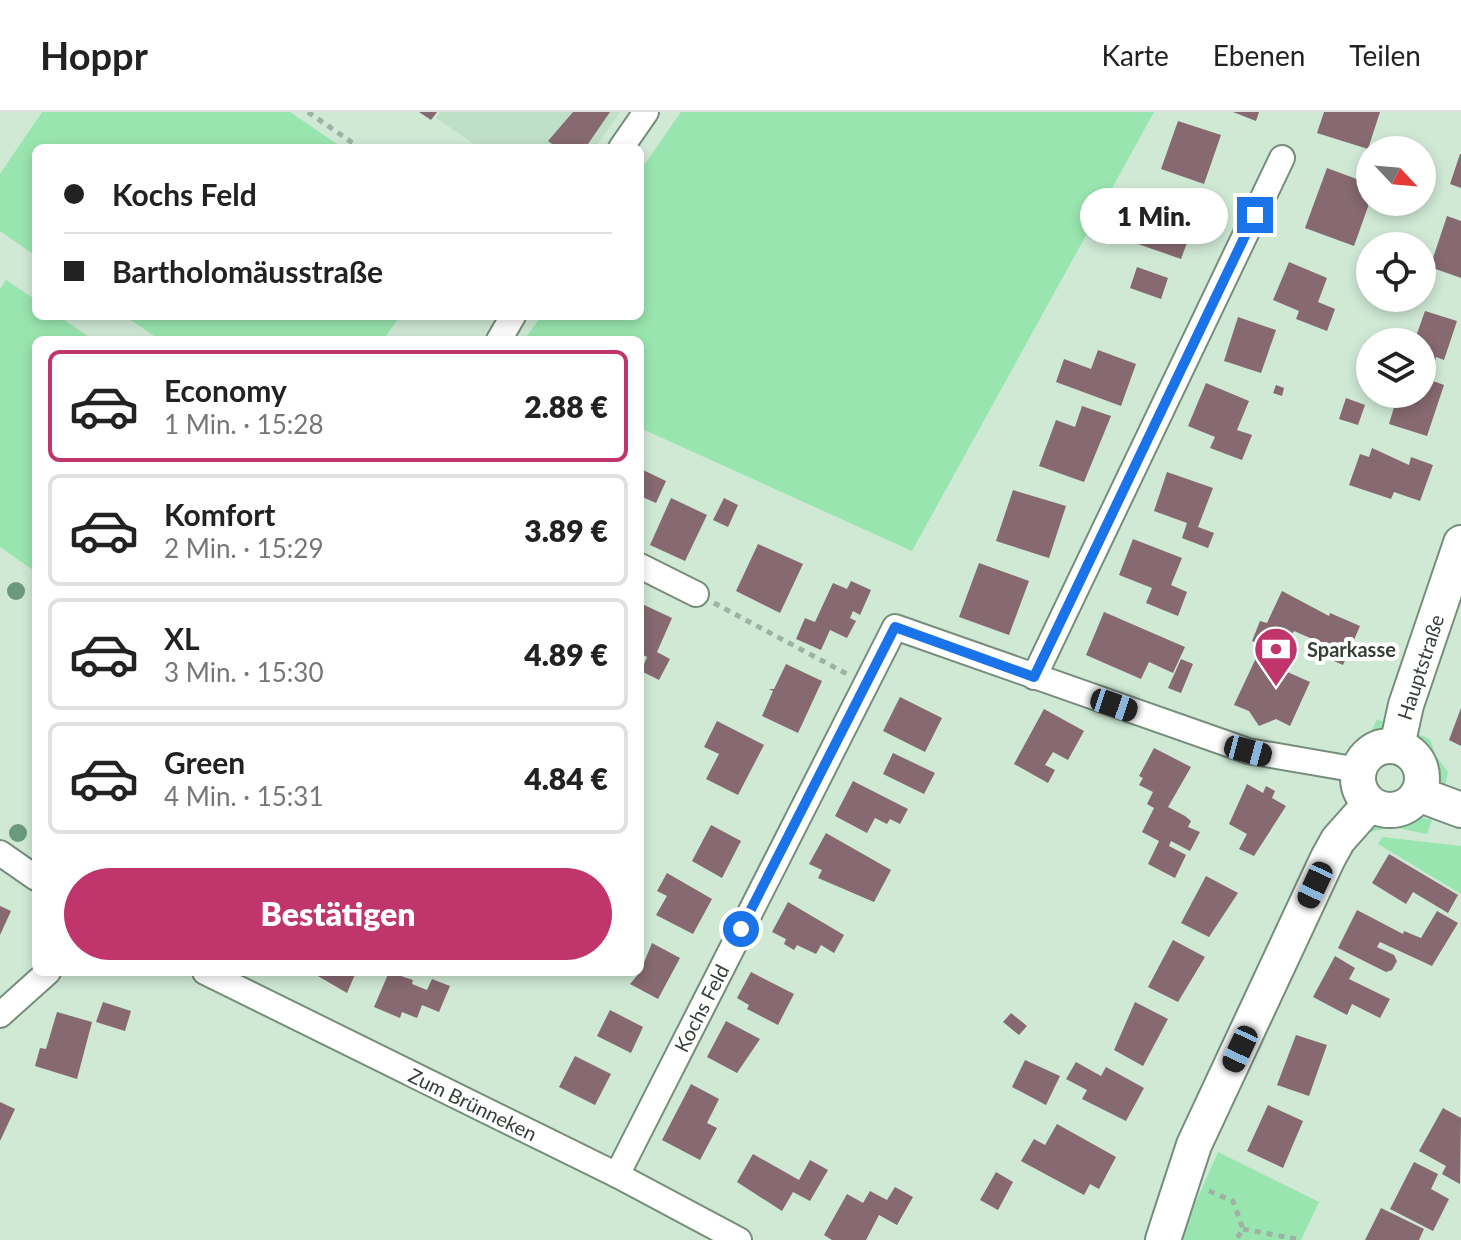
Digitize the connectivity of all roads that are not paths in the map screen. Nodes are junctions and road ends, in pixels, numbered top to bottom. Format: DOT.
graph roads {
  1 [pos="646,112"];
  2 [pos="624,144"];
  3 [pos="1282,158"];
  4 [pos="1461,543"];
  5 [pos="644,568"];
  6 [pos="696,594"];
  7 [pos="1034,677"];
  8 [pos="1397,746"];
  9 [pos="1358,770"];
  10 [pos="1418,794"];
  11 [pos="1370,804"];
  12 [pos="1461,810"];
  13 [pos="0,853"];
  14 [pos="32,875"];
  15 [pos="44,976"];
  16 [pos="213,976"];
  17 [pos="0,1015"];
  18 [pos="617,1175"];
  19 [pos="739,1240"];
  20 [pos="1163,1240"];
  1 -- 2 [label="street"];
  3 -- 7 [label="street"];
  4 -- 8 [label="main road, Hauptstraße"];
  5 -- 6 [label="street"];
  7 -- 9 [label="street"];
  7 -- 18 [label="street, Kochs Feld"];
  8 -- 9 [label="main road"];
  8 -- 10 [label="main road"];
  9 -- 11 [label="main road"];
  10 -- 11 [label="main road"];
  10 -- 12 [label="main road"];
  11 -- 20 [label="main road"];
  13 -- 14 [label="street"];
  15 -- 17 [label="street"];
  16 -- 18 [label="street, Zum Brünneken"];
  18 -- 19 [label="street, Zum Brünneken"];
}
